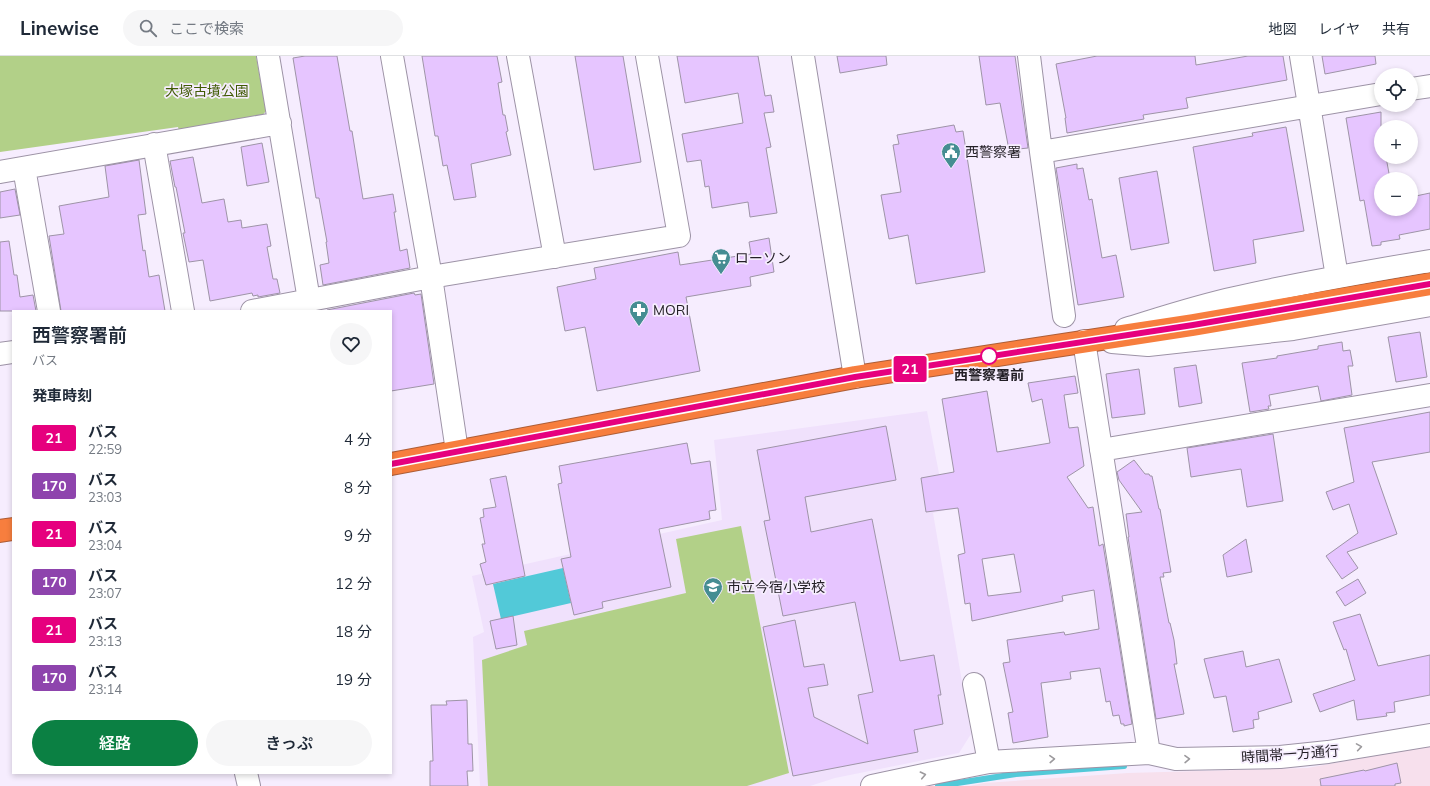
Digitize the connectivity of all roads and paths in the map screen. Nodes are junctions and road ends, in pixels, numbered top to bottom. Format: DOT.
graph roads {
  1 [pos="268,56"];
  2 [pos="392,56"];
  3 [pos="518,56"];
  4 [pos="647,56"];
  5 [pos="803,56"];
  6 [pos="1029,56"];
  7 [pos="1301,56"];
  8 [pos="1430,86"];
  9 [pos="1418,88"];
  10 [pos="1374,95"];
  11 [pos="1310,107"];
  12 [pos="280,123"];
  13 [pos="154,144"];
  14 [pos="1041,152"];
  15 [pos="24,168"];
  16 [pos="0,172"];
  17 [pos="555,257"];
  18 [pos="1430,261"];
  19 [pos="1337,276"];
  20 [pos="431,277"];
  21 [pos="1430,284"];
  22 [pos="309,300"];
  23 [pos="1430,305"];
  24 [pos="49,310"];
  25 [pos="183,310"];
  26 [pos="257,310"];
  27 [pos="1064,316"];
  28 [pos="1087,341"];
  29 [pos="12,352"];
  30 [pos="0,354"];
  31 [pos="855,377"];
  32 [pos="1430,395"];
  33 [pos="1101,450"];
  34 [pos="457,452"];
  35 [pos="392,464"];
  36 [pos="12,529"];
  37 [pos="0,531"];
  38 [pos="974,684"];
  39 [pos="1430,735"];
  40 [pos="1149,753"];
  41 [pos="989,762"];
  42 [pos="246,774"];
  43 [pos="249,786"];
  44 [pos="872,786"];
  1 -- 12 [label="street"];
  2 -- 20 [label="street"];
  3 -- 17 [label="street"];
  4 -- 17 [label="street"];
  5 -- 31 [label="street"];
  6 -- 14 [label="street"];
  7 -- 11 [label="street"];
  8 -- 9 [label="street"];
  10 -- 11 [label="street"];
  11 -- 14 [label="street"];
  11 -- 19 [label="street"];
  12 -- 13 [label="street"];
  12 -- 22 [label="street"];
  13 -- 15 [label="street"];
  13 -- 25 [label="street"];
  14 -- 27 [label="street"];
  15 -- 16 [label="street"];
  15 -- 24 [label="street"];
  17 -- 20 [label="street"];
  18 -- 19 [label="street"];
  19 -- 28 [label="street"];
  20 -- 22 [label="street"];
  20 -- 34 [label="street"];
  21 -- 28 [label="highway"];
  22 -- 26 [label="street"];
  23 -- 28 [label="street"];
  28 -- 31 [label="highway"];
  28 -- 33 [label="street"];
  29 -- 30 [label="street"];
  31 -- 34 [label="highway"];
  32 -- 33 [label="street"];
  33 -- 40 [label="street"];
  34 -- 35 [label="highway"];
  36 -- 37 [label="highway"];
  38 -- 41 [label="street"];
  40 -- 39 [label="street, 時間帯一方通行, one-way"];
  41 -- 40 [label="street, 時間帯一方通行, one-way"];
  44 -- 41 [label="street, 時間帯一方通行, one-way"];
  42 -- 43 [label="street"];
}
